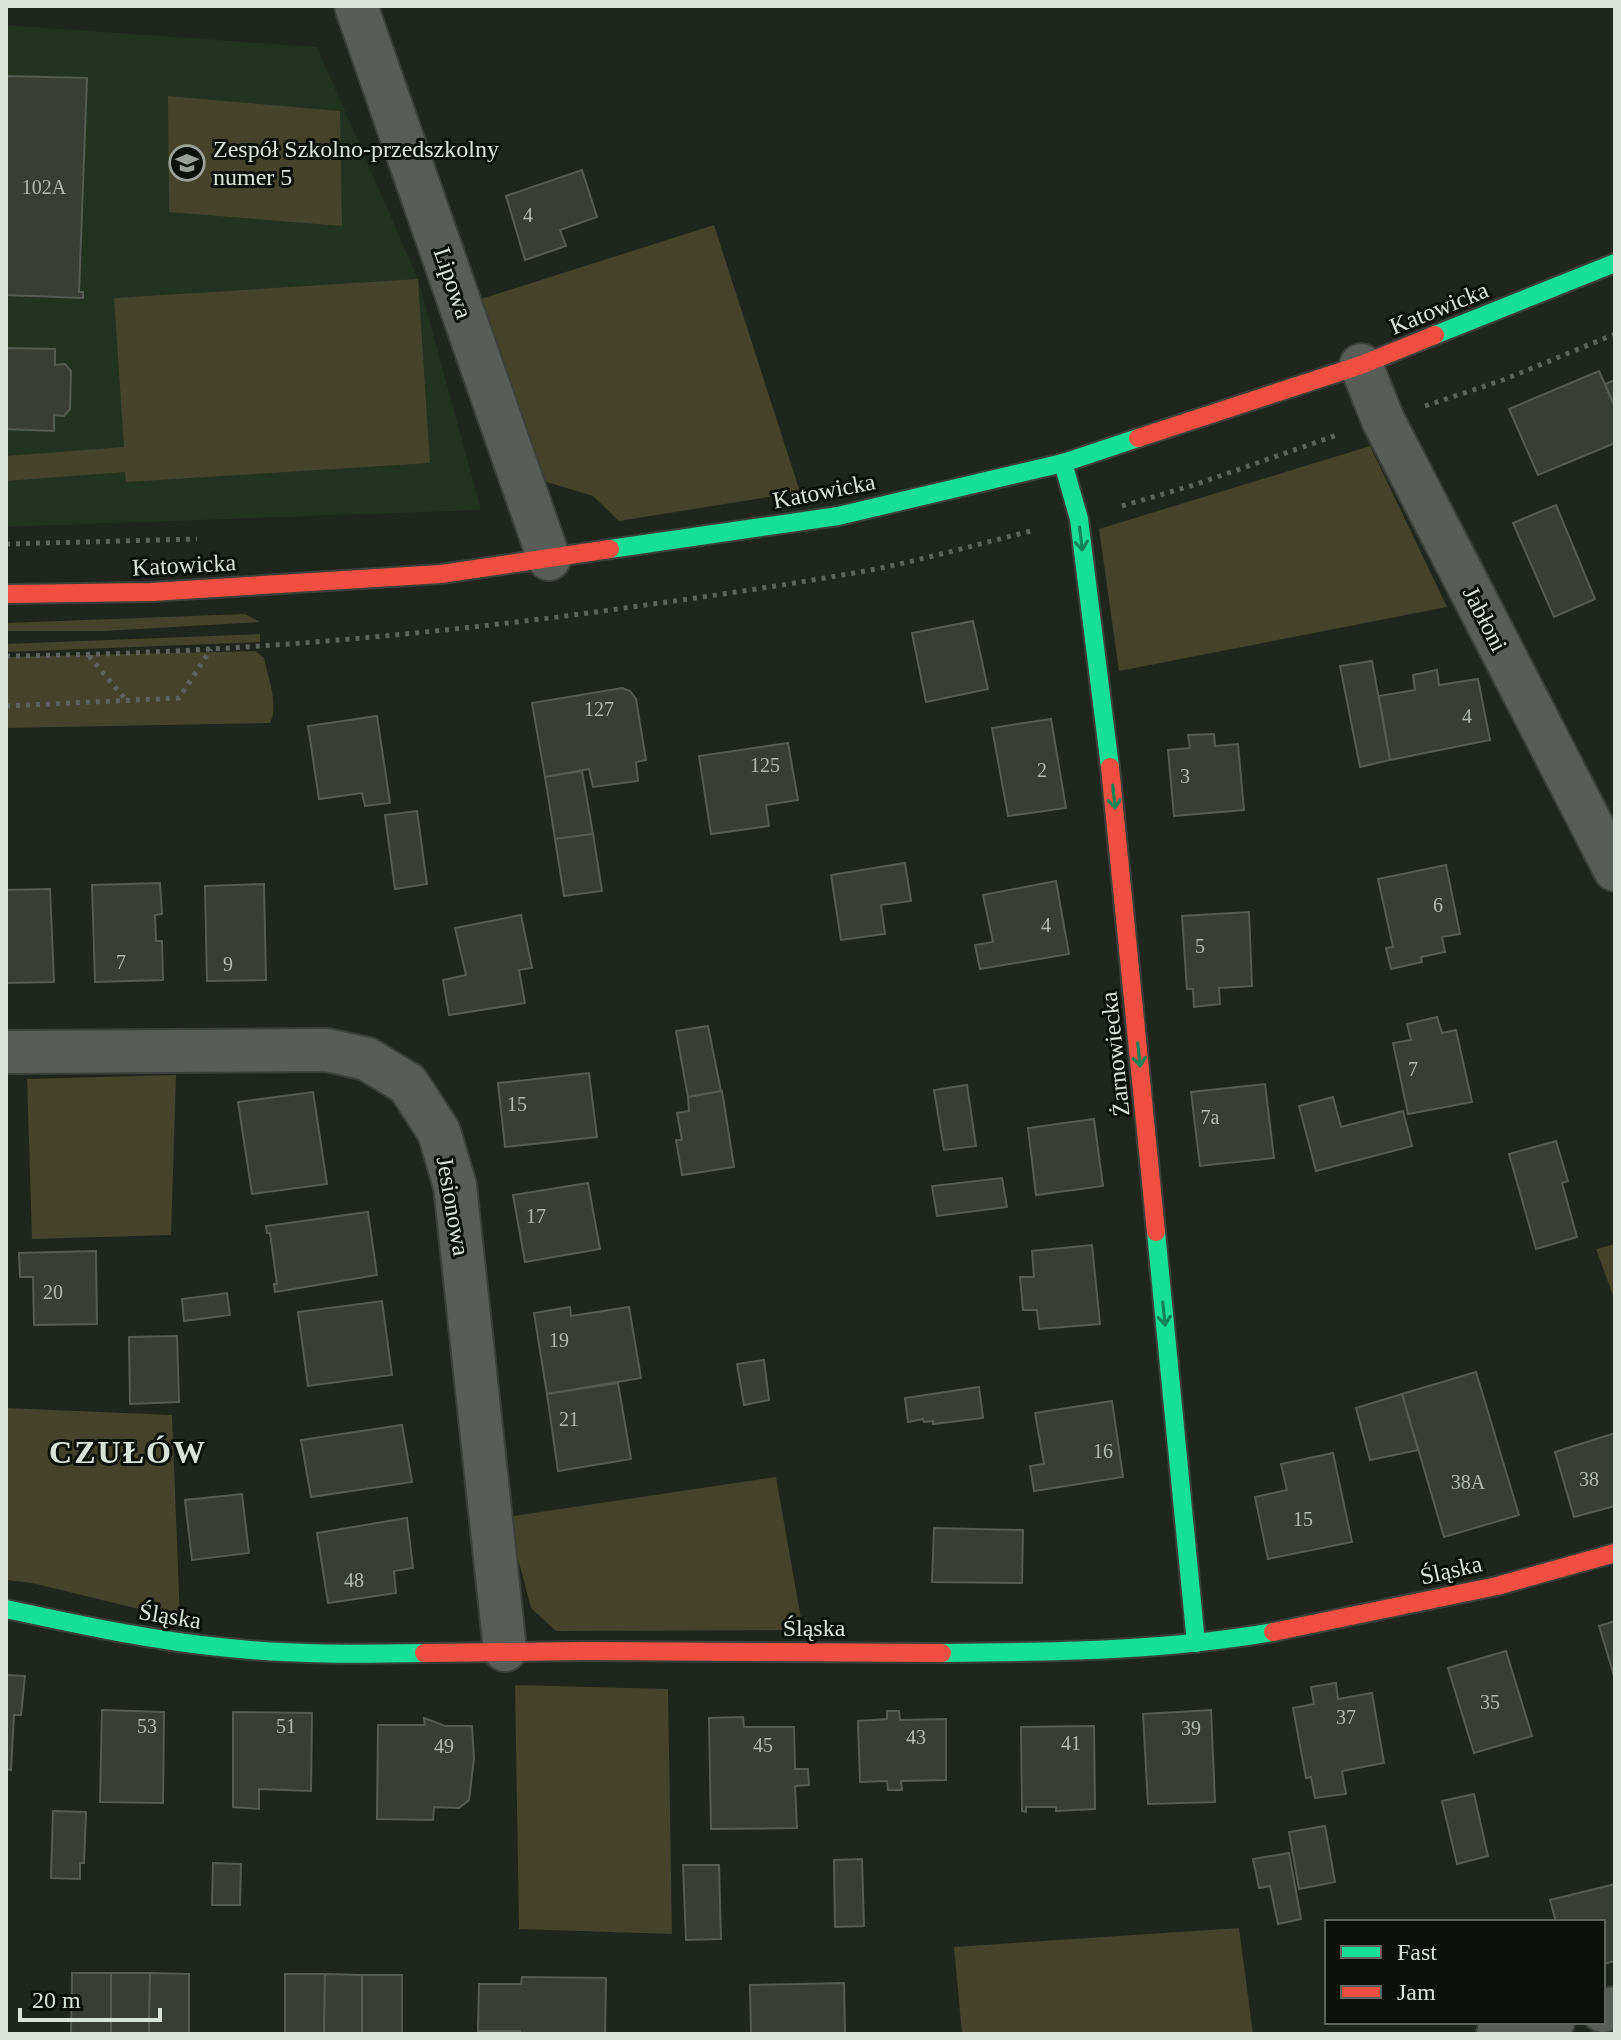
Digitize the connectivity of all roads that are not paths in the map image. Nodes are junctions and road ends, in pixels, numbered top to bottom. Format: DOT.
graph roads {
  1 [pos="356,6"];
  2 [pos="1615,263"];
  3 [pos="1361,365"];
  4 [pos="1063,463"];
  5 [pos="549,559"];
  6 [pos="6,594"];
  7 [pos="1615,870"];
  8 [pos="6,1052"];
  9 [pos="1615,1553"];
  10 [pos="6,1609"];
  11 [pos="1196,1643"];
  12 [pos="505,1650"];
  13 [pos="1544,2024"];
  14 [pos="1498,2034"];
  1 -- 5 [label="street, Lipowa"];
  2 -- 3 [label="street, Katowicka"];
  3 -- 4 [label="street, Katowicka"];
  3 -- 7 [label="street, Jabłoni"];
  4 -- 5 [label="street, Katowicka"];
  4 -- 11 [label="street, Żarnowiecka, one-way"];
  5 -- 6 [label="street, Katowicka"];
  8 -- 12 [label="street, Jesionowa"];
  9 -- 11 [label="street, Śląska"];
  10 -- 12 [label="street, Śląska"];
  11 -- 12 [label="street, Śląska"];
  13 -- 14 [label="street"];
}
